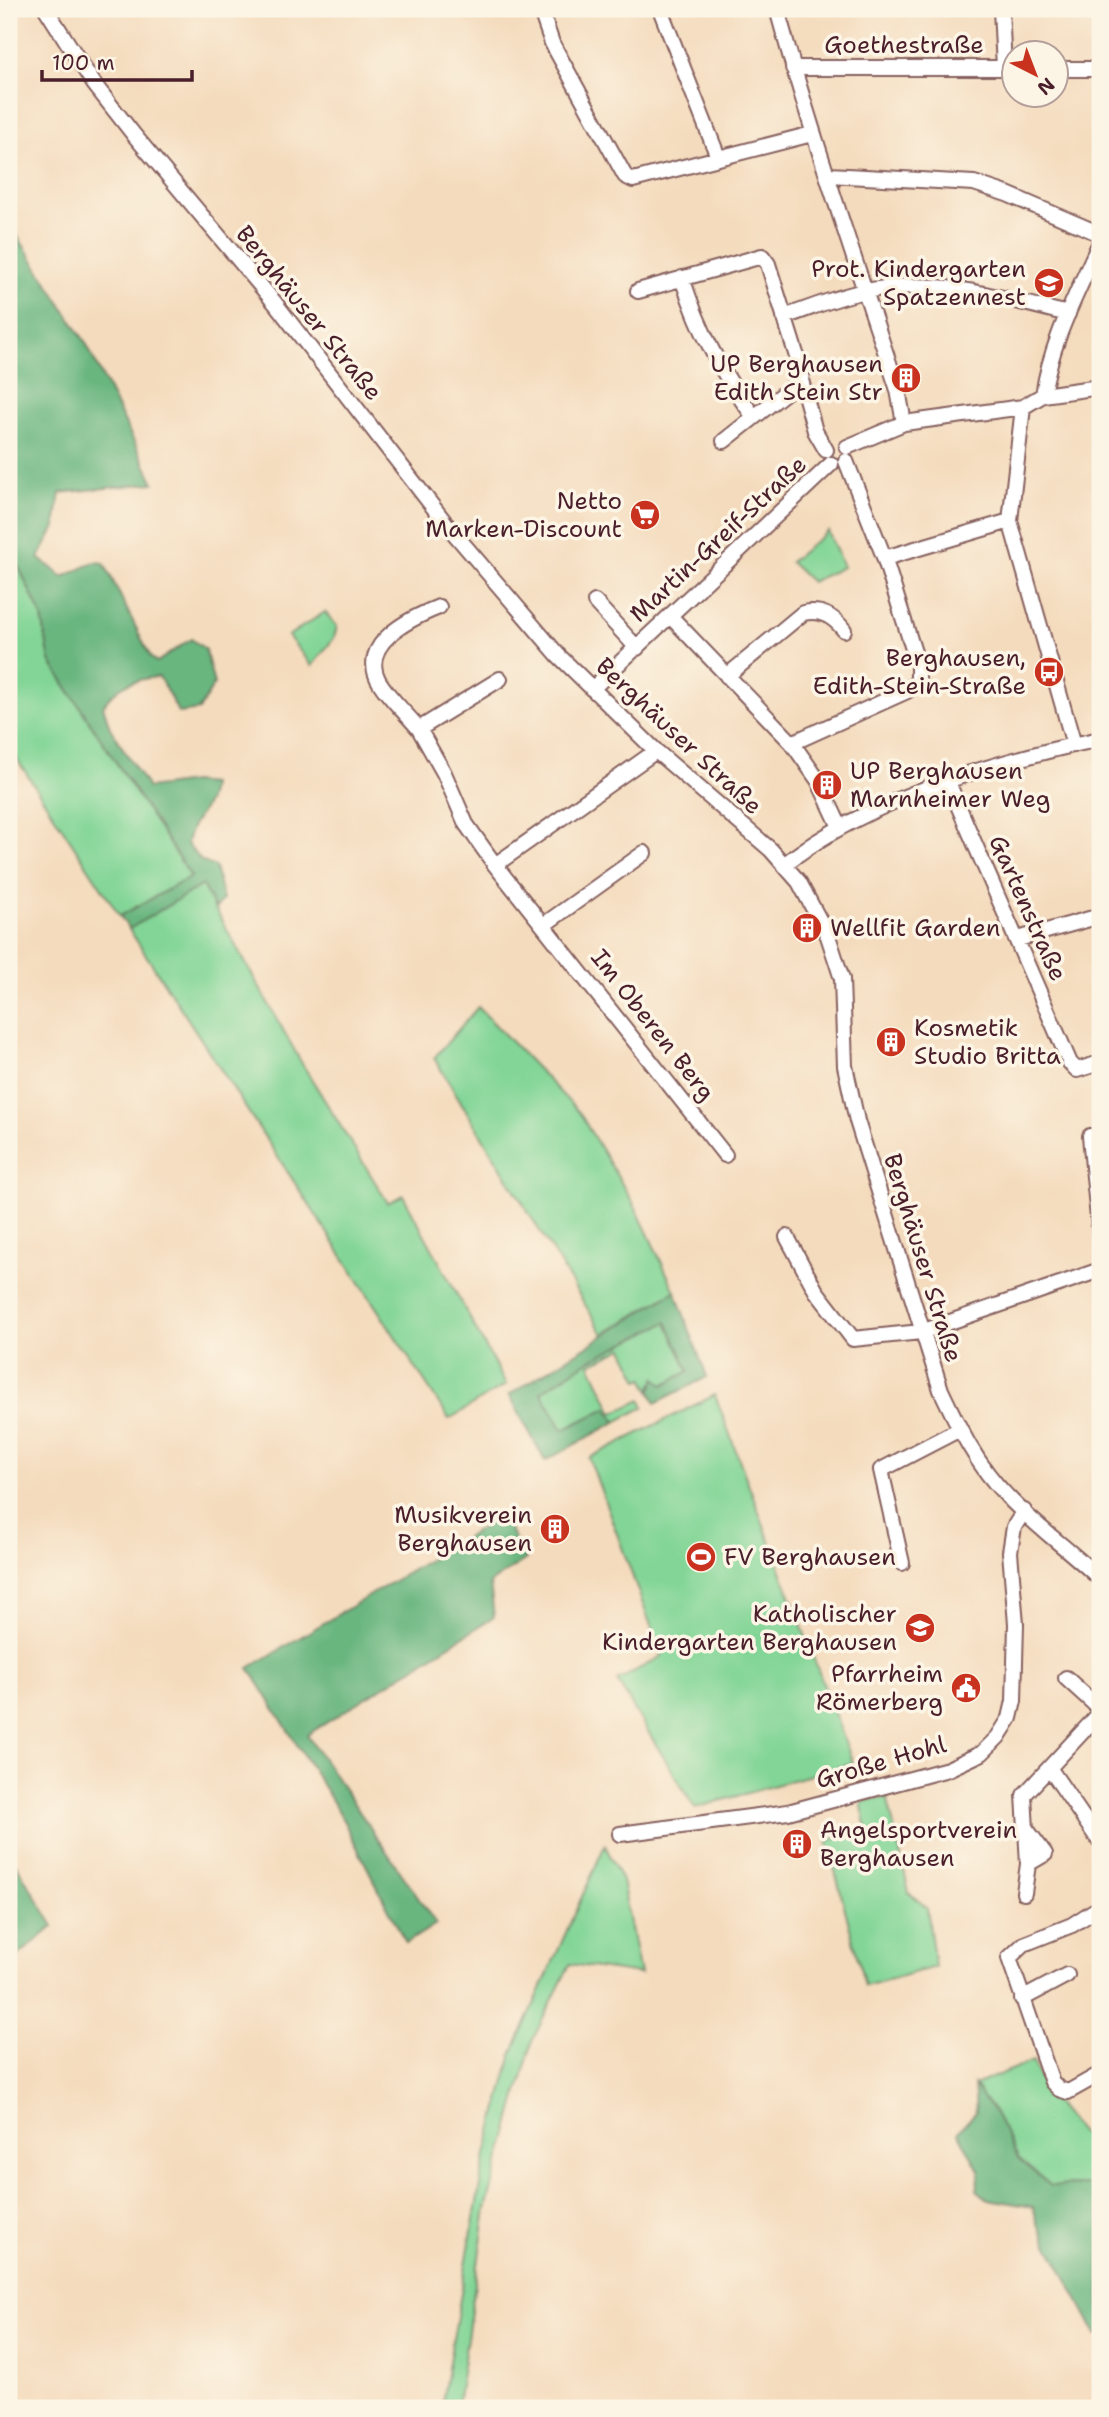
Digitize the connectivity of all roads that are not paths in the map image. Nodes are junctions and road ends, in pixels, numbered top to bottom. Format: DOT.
graph roads {
  1 [pos="46,9"];
  2 [pos="544,9"];
  3 [pos="660,9"];
  4 [pos="777,9"];
  5 [pos="1001,9"];
  6 [pos="1005,38"];
  7 [pos="793,68"];
  8 [pos="1000,68"];
  9 [pos="1070,69"];
  10 [pos="1100,69"];
  11 [pos="812,134"];
  12 [pos="718,157"];
  13 [pos="829,175"];
  14 [pos="1100,234"];
  15 [pos="1100,242"];
  16 [pos="681,278"];
  17 [pos="638,291"];
  18 [pos="865,291"];
  19 [pos="1068,313"];
  20 [pos="784,317"];
  21 [pos="801,380"];
  22 [pos="1100,387"];
  23 [pos="1043,395"];
  24 [pos="1023,407"];
  25 [pos="754,417"];
  26 [pos="904,423"];
  27 [pos="724,441"];
  28 [pos="846,454"];
  29 [pos="828,457"];
  30 [pos="1010,521"];
  31 [pos="885,558"];
  32 [pos="595,602"];
  33 [pos="439,607"];
  34 [pos="671,617"];
  35 [pos="844,630"];
  36 [pos="637,648"];
  37 [pos="727,676"];
  38 [pos="500,679"];
  39 [pos="593,689"];
  40 [pos="419,729"];
  41 [pos="1100,739"];
  42 [pos="792,743"];
  43 [pos="1074,745"];
  44 [pos="656,751"];
  45 [pos="947,780"];
  46 [pos="841,827"];
  47 [pos="644,853"];
  48 [pos="785,864"];
  49 [pos="495,865"];
  50 [pos="1100,916"];
  51 [pos="545,924"];
  52 [pos="1018,939"];
  53 [pos="1100,1063"];
  54 [pos="1090,1136"];
  55 [pos="726,1155"];
  56 [pos="787,1237"];
  57 [pos="1100,1239"];
  58 [pos="1100,1270"];
  59 [pos="921,1332"];
  60 [pos="960,1429"];
  61 [pos="1024,1511"];
  62 [pos="902,1563"];
  63 [pos="1100,1579"];
  64 [pos="1066,1678"];
  65 [pos="1099,1716"];
  66 [pos="1050,1769"];
  67 [pos="620,1834"];
  68 [pos="1100,1842"];
  69 [pos="1024,1893"];
  70 [pos="1100,1907"];
  71 [pos="1067,1975"];
  72 [pos="1022,1999"];
  73 [pos="1100,2074"];
  1 -- 39 [label="street, Berghäuser Straße"];
  2 -- 12 [label="street"];
  3 -- 12 [label="street"];
  4 -- 7 [label="street"];
  5 -- 6 [label="street"];
  7 -- 8 [label="street, Goethestraße"];
  7 -- 11 [label="street"];
  9 -- 10 [label="street"];
  11 -- 12 [label="street"];
  11 -- 13 [label="street"];
  13 -- 14 [label="street"];
  13 -- 18 [label="street"];
  15 -- 19 [label="street"];
  16 -- 17 [label="street"];
  16 -- 20 [label="street"];
  16 -- 25 [label="street"];
  18 -- 19 [label="street"];
  18 -- 20 [label="street"];
  18 -- 26 [label="street"];
  19 -- 23 [label="street"];
  20 -- 21 [label="street"];
  21 -- 25 [label="street"];
  21 -- 29 [label="street"];
  22 -- 23 [label="street, Martin-Greif-Straße"];
  23 -- 24 [label="street, Martin-Greif-Straße"];
  24 -- 26 [label="street, Martin-Greif-Straße"];
  24 -- 30 [label="street"];
  25 -- 27 [label="street"];
  26 -- 28 [label="street, Martin-Greif-Straße"];
  28 -- 29 [label="street, Martin-Greif-Straße"];
  28 -- 29 [label="street, Martin-Greif-Straße"];
  28 -- 31 [label="street"];
  29 -- 34 [label="street, Martin-Greif-Straße"];
  30 -- 31 [label="street"];
  30 -- 43 [label="street"];
  31 -- 42 [label="street"];
  32 -- 36 [label="street, Martin-Greif-Straße"];
  33 -- 40 [label="street, Im Oberen Berg"];
  34 -- 36 [label="street, Martin-Greif-Straße"];
  34 -- 37 [label="street"];
  35 -- 37 [label="street"];
  36 -- 39 [label="street, Martin-Greif-Straße"];
  37 -- 42 [label="street"];
  38 -- 40 [label="street"];
  39 -- 44 [label="street, Berghäuser Straße"];
  40 -- 49 [label="street, Im Oberen Berg"];
  41 -- 43 [label="street"];
  42 -- 46 [label="street"];
  43 -- 45 [label="street"];
  44 -- 48 [label="street, Berghäuser Straße"];
  44 -- 49 [label="street"];
  45 -- 46 [label="street"];
  45 -- 52 [label="street, Gartenstraße"];
  46 -- 48 [label="street"];
  47 -- 51 [label="street"];
  48 -- 59 [label="street, Berghäuser Straße"];
  49 -- 51 [label="street, Im Oberen Berg"];
  50 -- 52 [label="street"];
  51 -- 55 [label="street, Im Oberen Berg"];
  52 -- 53 [label="street, Gartenstraße"];
  54 -- 57 [label="street"];
  56 -- 59 [label="street"];
  58 -- 59 [label="street"];
  59 -- 60 [label="street, Berghäuser Straße"];
  60 -- 61 [label="street, Berghäuser Straße"];
  60 -- 62 [label="street"];
  61 -- 63 [label="street, Berghäuser Straße"];
  61 -- 67 [label="street, Große Hohl"];
  64 -- 65 [label="street"];
  65 -- 66 [label="street"];
  66 -- 68 [label="street"];
  66 -- 69 [label="street"];
  70 -- 72 [label="street"];
  71 -- 72 [label="street"];
  72 -- 73 [label="street"];
}
